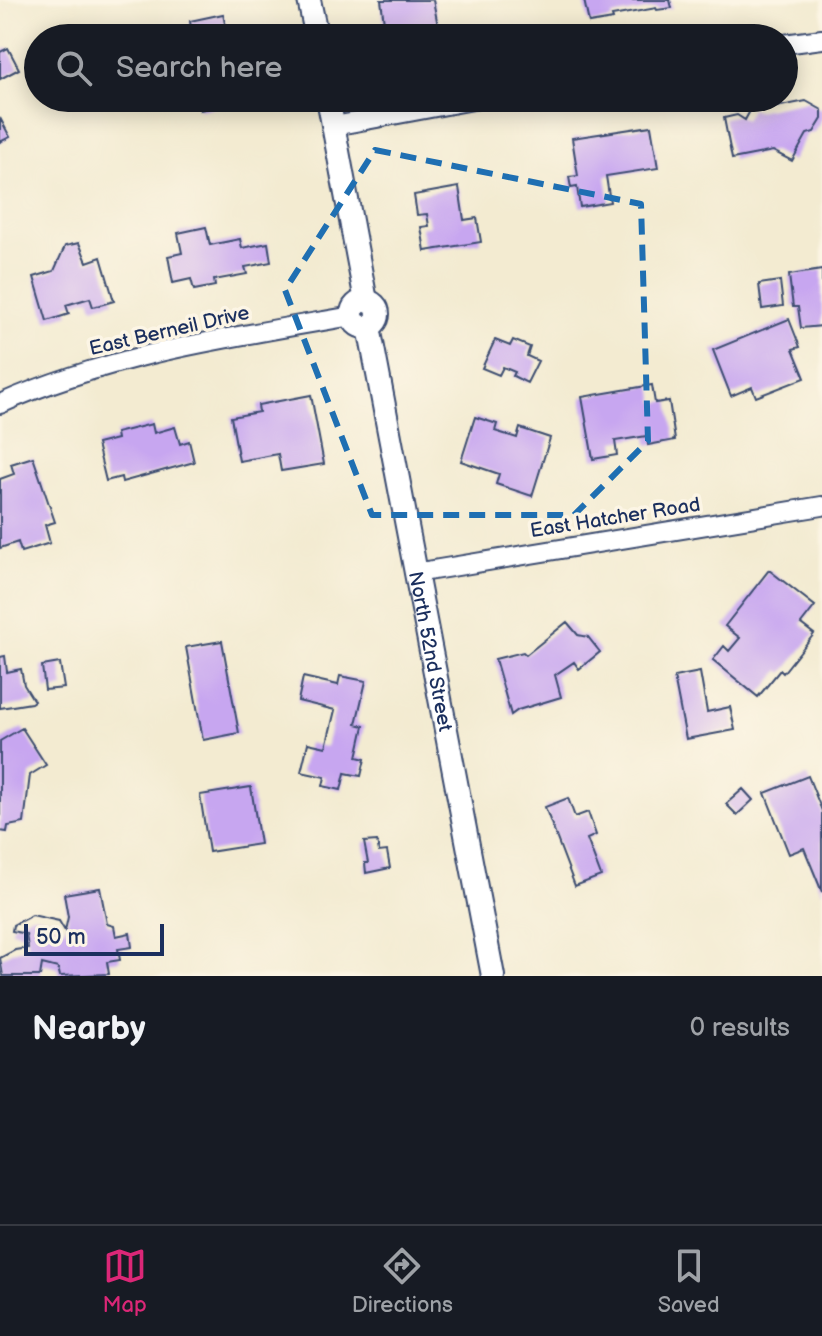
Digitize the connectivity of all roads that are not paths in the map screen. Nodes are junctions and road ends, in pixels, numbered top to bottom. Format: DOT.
graph roads {
  1 [pos="309,0"];
  2 [pos="314,24"];
  3 [pos="822,39"];
  4 [pos="798,42"];
  5 [pos="331,112"];
  6 [pos="409,112"];
  7 [pos="334,126"];
  8 [pos="362,314"];
  9 [pos="0,404"];
  10 [pos="822,506"];
  11 [pos="415,573"];
  12 [pos="493,976"];
  1 -- 2 [label="street"];
  3 -- 4 [label="street"];
  5 -- 7 [label="street, North 52nd Street"];
  6 -- 7 [label="street"];
  7 -- 8 [label="street, North 52nd Street"];
  8 -- 9 [label="street, East Berneil Drive"];
  8 -- 11 [label="street, North 52nd Street"];
  10 -- 11 [label="street, East Hatcher Road"];
  11 -- 12 [label="street, North 52nd Street"];
}
